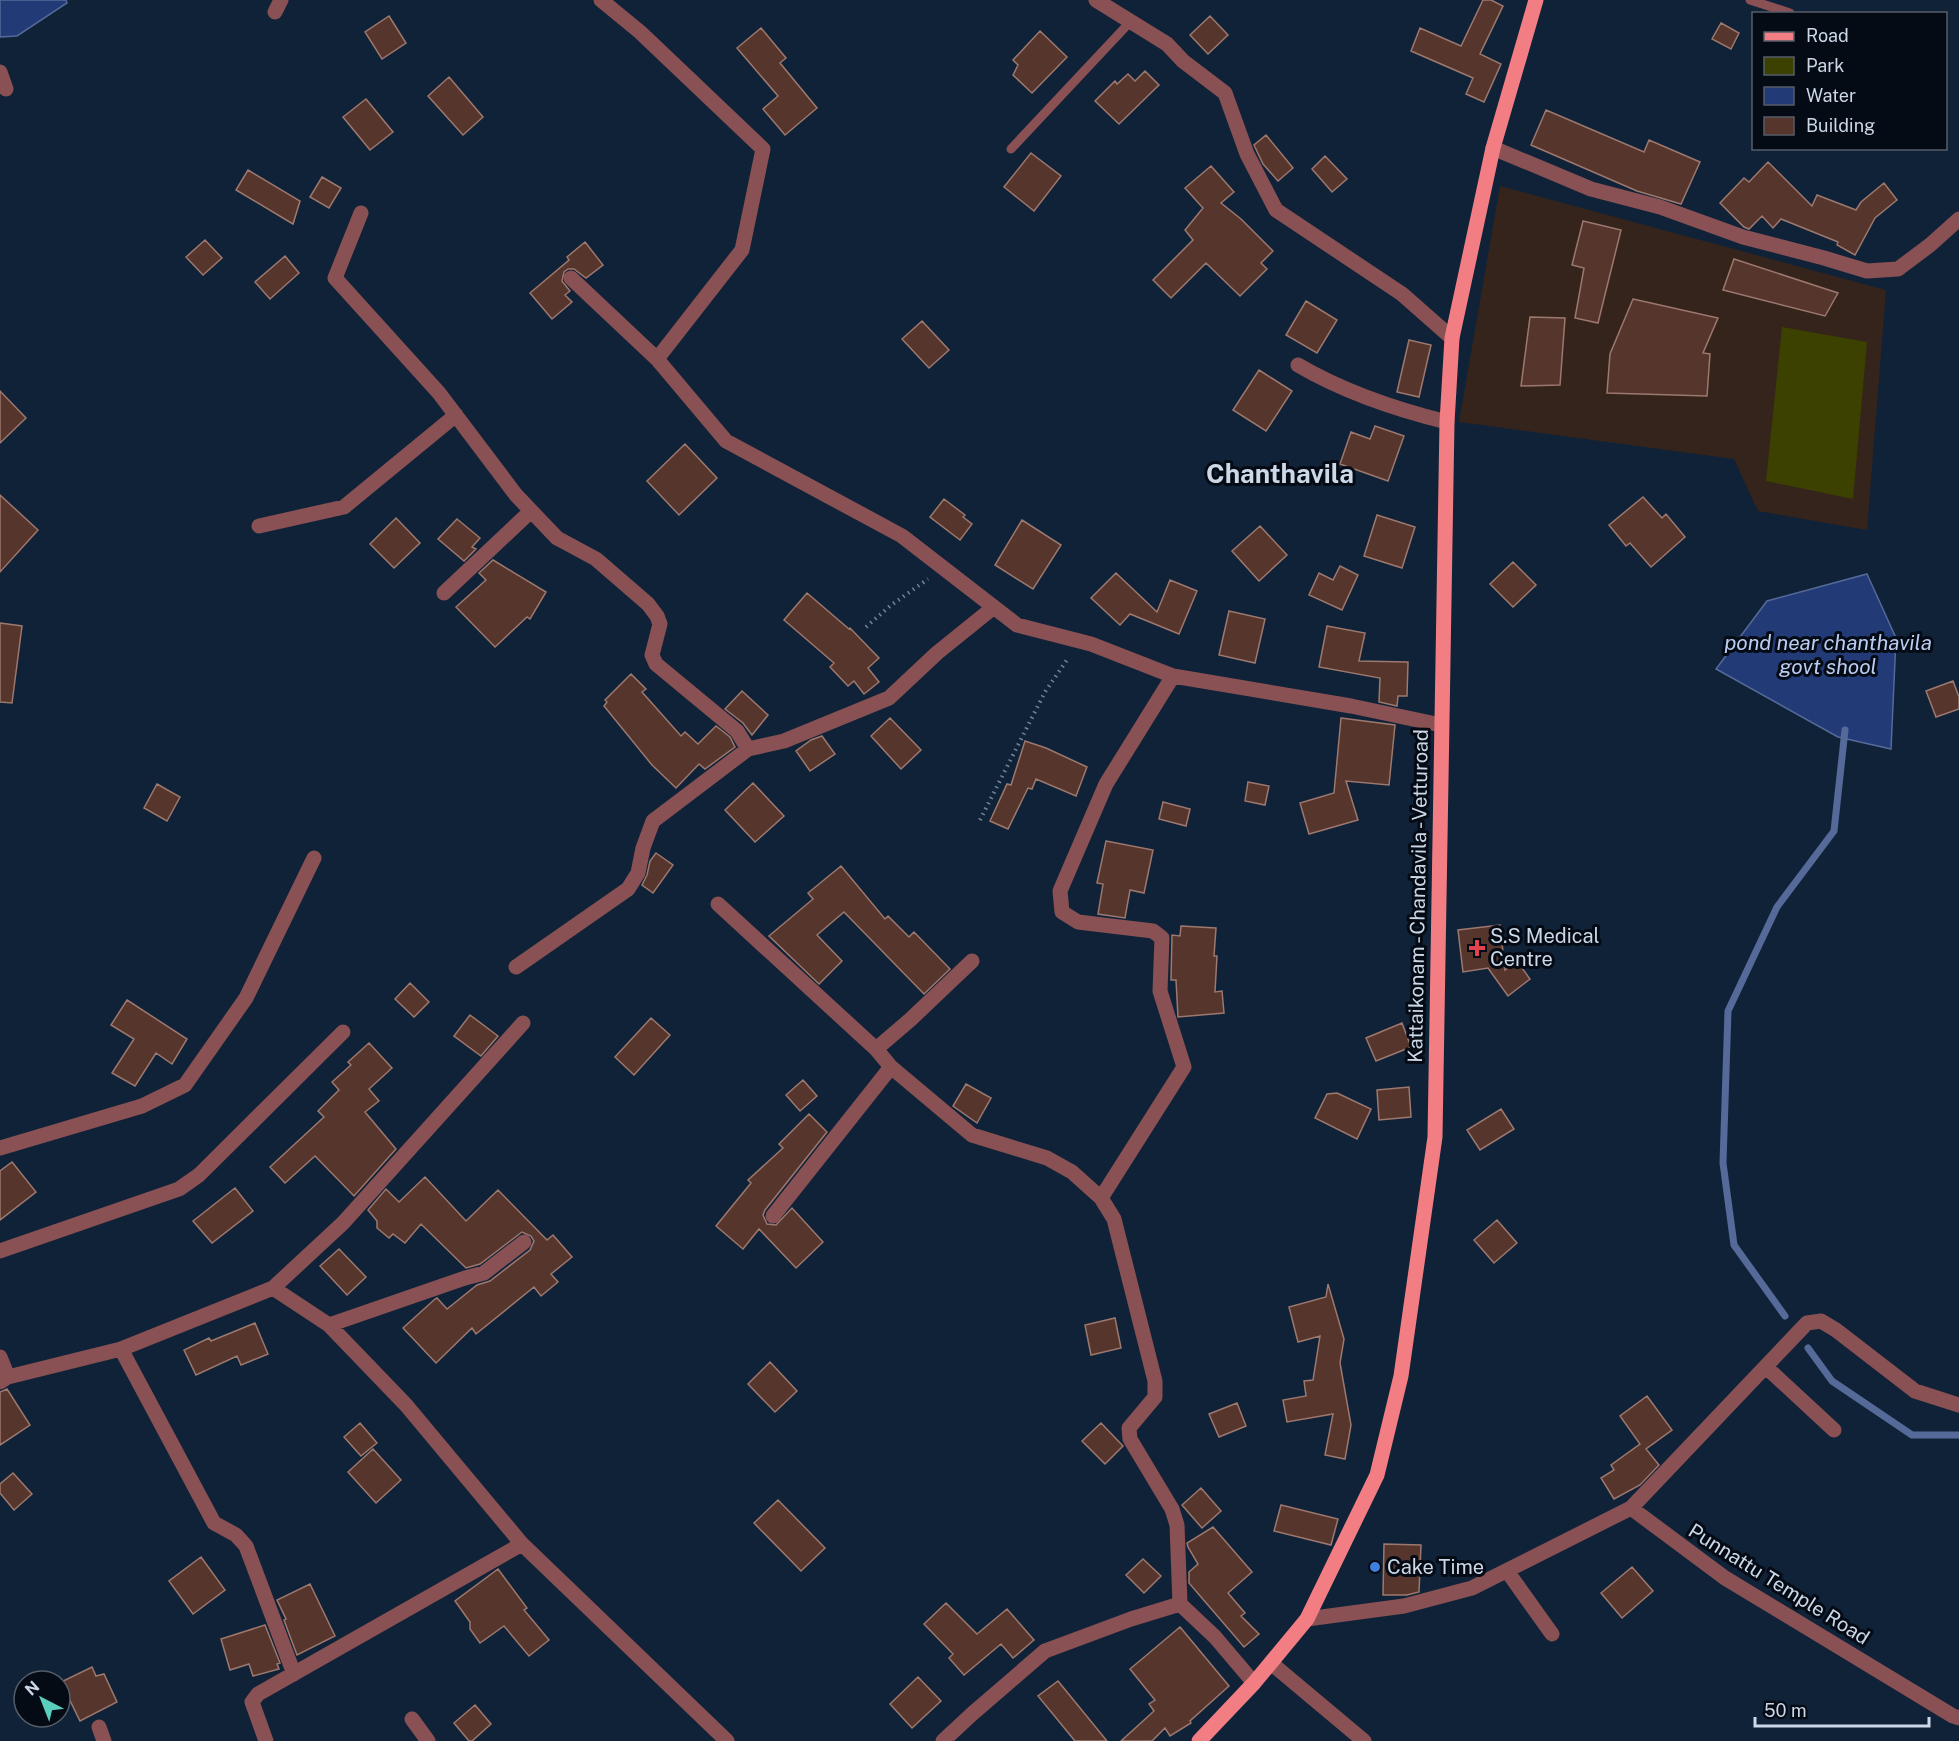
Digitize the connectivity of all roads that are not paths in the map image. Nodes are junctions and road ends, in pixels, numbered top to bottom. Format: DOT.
graph roads {
  1 [pos="601,0"];
  2 [pos="1095,0"];
  3 [pos="1536,0"];
  4 [pos="1750,0"];
  5 [pos="1787,12"];
  6 [pos="1131,21"];
  7 [pos="0,72"];
  8 [pos="6,89"];
  9 [pos="1492,148"];
  10 [pos="1011,149"];
  11 [pos="361,213"];
  12 [pos="1959,219"];
  13 [pos="571,278"];
  14 [pos="1452,338"];
  15 [pos="657,359"];
  16 [pos="1298,365"];
  17 [pos="456,416"];
  18 [pos="1447,423"];
  19 [pos="531,511"];
  20 [pos="259,526"];
  21 [pos="444,593"];
  22 [pos="994,607"];
  23 [pos="1173,676"];
  24 [pos="1441,725"];
  25 [pos="748,749"];
  26 [pos="315,858"];
  27 [pos="718,903"];
  28 [pos="972,961"];
  29 [pos="516,967"];
  30 [pos="523,1023"];
  31 [pos="344,1032"];
  32 [pos="876,1049"];
  33 [pos="891,1067"];
  34 [pos="0,1148"];
  35 [pos="1101,1198"];
  36 [pos="773,1216"];
  37 [pos="524,1242"];
  38 [pos="0,1251"];
  39 [pos="273,1288"];
  40 [pos="329,1325"];
  41 [pos="122,1349"];
  42 [pos="0,1357"];
  43 [pos="1766,1367"];
  44 [pos="4,1379"];
  45 [pos="1959,1405"];
  46 [pos="1834,1430"];
  47 [pos="1631,1508"];
  48 [pos="522,1544"];
  49 [pos="1507,1571"];
  50 [pos="1180,1604"];
  51 [pos="1307,1619"];
  52 [pos="1552,1634"];
  53 [pos="1271,1663"];
  54 [pos="294,1674"];
  55 [pos="1254,1683"];
  56 [pos="1959,1718"];
  57 [pos="412,1719"];
  58 [pos="1203,1739"];
  59 [pos="267,1741"];
  60 [pos="428,1741"];
  61 [pos="727,1741"];
  62 [pos="943,1741"];
  63 [pos="1364,1741"];
  1 -- 15 [label="street"];
  2 -- 6 [label="street"];
  3 -- 9 [label="main road, Kattaikonam - Chandavila - Vetturoad"];
  4 -- 5 [label="lane"];
  6 -- 10 [label="lane"];
  6 -- 14 [label="street"];
  7 -- 8 [label="street"];
  9 -- 12 [label="street"];
  9 -- 14 [label="main road, Kattaikonam - Chandavila - Vetturoad"];
  11 -- 17 [label="street"];
  13 -- 15 [label="street"];
  14 -- 18 [label="main road, Kattaikonam - Chandavila - Vetturoad"];
  15 -- 22 [label="street"];
  16 -- 18 [label="street"];
  17 -- 19 [label="street"];
  17 -- 20 [label="street"];
  18 -- 24 [label="main road, Kattaikonam - Chandavila - Vetturoad"];
  19 -- 21 [label="street"];
  19 -- 25 [label="street"];
  22 -- 23 [label="street"];
  22 -- 25 [label="street"];
  23 -- 24 [label="street"];
  23 -- 35 [label="street"];
  24 -- 51 [label="main road, Kattaikonam - Chandavila - Vetturoad"];
  25 -- 29 [label="street"];
  26 -- 34 [label="street"];
  27 -- 32 [label="street"];
  28 -- 32 [label="street"];
  30 -- 39 [label="street"];
  31 -- 38 [label="street"];
  32 -- 33 [label="street"];
  33 -- 35 [label="street"];
  33 -- 36 [label="street"];
  35 -- 50 [label="street"];
  37 -- 40 [label="street"];
  39 -- 40 [label="street"];
  39 -- 41 [label="street"];
  40 -- 48 [label="street"];
  41 -- 44 [label="street"];
  41 -- 54 [label="street"];
  42 -- 44 [label="street"];
  43 -- 45 [label="street"];
  43 -- 46 [label="street"];
  43 -- 47 [label="street"];
  47 -- 49 [label="street"];
  47 -- 56 [label="street, Punnattu Temple Road"];
  48 -- 54 [label="street"];
  48 -- 61 [label="street"];
  49 -- 51 [label="street"];
  49 -- 52 [label="street"];
  50 -- 55 [label="street"];
  50 -- 62 [label="street"];
  51 -- 53 [label="main road, Kattaikonam - Chandavila - Vetturoad"];
  53 -- 55 [label="main road, Kattaikonam - Chandavila - Vetturoad"];
  53 -- 63 [label="street"];
  54 -- 59 [label="street"];
  55 -- 58 [label="main road, Kattaikonam - Chandavila - Vetturoad"];
  57 -- 60 [label="street"];
}
